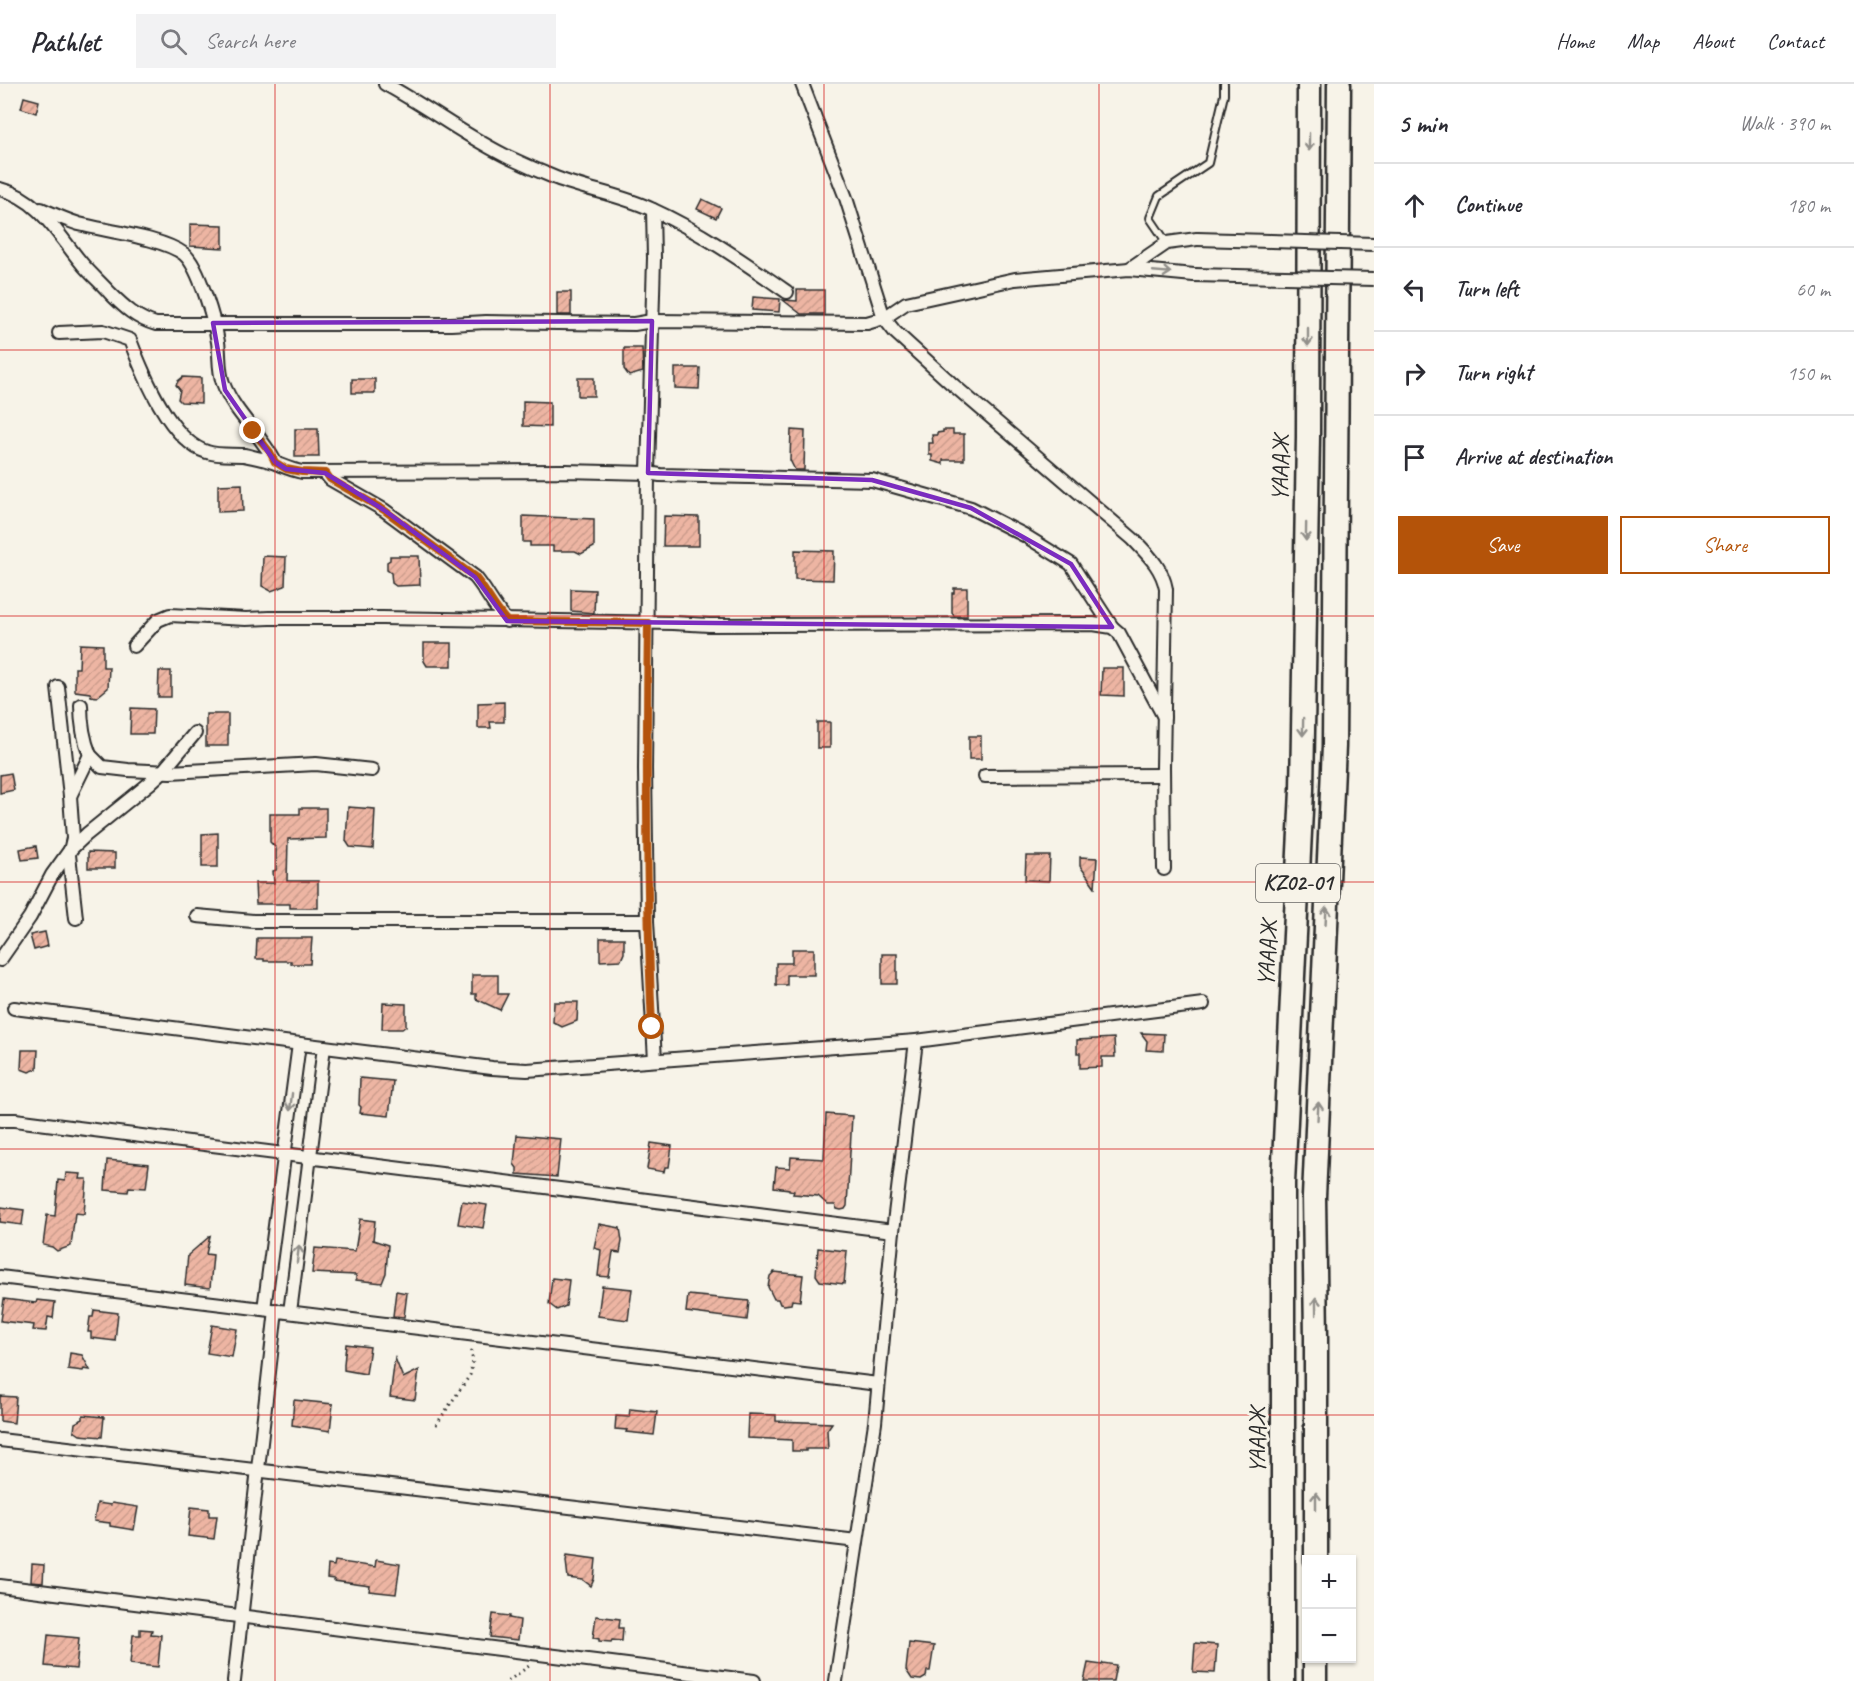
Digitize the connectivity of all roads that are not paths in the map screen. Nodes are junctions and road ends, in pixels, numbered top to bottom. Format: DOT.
graph roads {
  1 [pos="385,84"];
  2 [pos="802,84"];
  3 [pos="1224,84"];
  4 [pos="1309,84"];
  5 [pos="1339,84"];
  6 [pos="0,189"];
  7 [pos="36,208"];
  8 [pos="653,210"];
  9 [pos="1167,243"];
  10 [pos="1374,244"];
  11 [pos="1129,269"];
  12 [pos="1374,279"];
  13 [pos="787,292"];
  14 [pos="884,318"];
  15 [pos="652,321"];
  16 [pos="213,323"];
  17 [pos="59,333"];
  18 [pos="275,462"];
  19 [pos="326,473"];
  20 [pos="648,473"];
  21 [pos="507,621"];
  22 [pos="648,623"];
  23 [pos="1112,627"];
  24 [pos="134,646"];
  25 [pos="58,687"];
  26 [pos="81,705"];
  27 [pos="1164,717"];
  28 [pos="195,733"];
  29 [pos="90,755"];
  30 [pos="372,770"];
  31 [pos="163,771"];
  32 [pos="1163,775"];
  33 [pos="985,776"];
  34 [pos="70,796"];
  35 [pos="70,850"];
  36 [pos="1164,869"];
  37 [pos="197,916"];
  38 [pos="76,918"];
  39 [pos="647,921"];
  40 [pos="0,960"];
  41 [pos="1203,1004"];
  42 [pos="14,1008"];
  43 [pos="916,1041"];
  44 [pos="299,1044"];
  45 [pos="324,1047"];
  46 [pos="655,1060"];
  47 [pos="0,1120"];
  48 [pos="284,1154"];
  49 [pos="310,1157"];
  50 [pos="893,1231"];
  51 [pos="0,1277"];
  52 [pos="270,1310"];
  53 [pos="290,1312"];
  54 [pos="878,1384"];
  55 [pos="0,1440"];
  56 [pos="258,1471"];
  57 [pos="857,1541"];
  58 [pos="1316,1555"];
  59 [pos="0,1586"];
  60 [pos="241,1616"];
  61 [pos="1315,1663"];
  62 [pos="234,1681"];
  63 [pos="754,1681"];
  64 [pos="836,1681"];
  65 [pos="1283,1681"];
  66 [pos="1315,1681"];
  1 -- 8 [label="street"];
  2 -- 14 [label="street"];
  3 -- 9 [label="lane"];
  4 -- 65 [label="highway, ҮАААЖ / KZ02-01, one-way"];
  58 -- 5 [label="highway, KZ02-01, one-way"];
  6 -- 7 [label="street"];
  7 -- 16 [label="street"];
  7 -- 16 [label="street"];
  8 -- 13 [label="street"];
  8 -- 15 [label="street"];
  9 -- 10 [label="street, bridge"];
  9 -- 11 [label="street"];
  11 -- 12 [label="street, one-way, bridge"];
  11 -- 14 [label="street"];
  14 -- 15 [label="street"];
  14 -- 27 [label="street"];
  15 -- 16 [label="street"];
  15 -- 20 [label="street"];
  16 -- 18 [label="street"];
  17 -- 18 [label="street"];
  18 -- 19 [label="street"];
  19 -- 20 [label="street"];
  19 -- 21 [label="street"];
  20 -- 22 [label="street"];
  20 -- 23 [label="street"];
  21 -- 22 [label="street"];
  21 -- 24 [label="street"];
  22 -- 23 [label="street"];
  22 -- 39 [label="street"];
  23 -- 27 [label="street"];
  25 -- 34 [label="street"];
  26 -- 29 [label="street"];
  27 -- 32 [label="street"];
  28 -- 31 [label="street"];
  29 -- 31 [label="street"];
  29 -- 34 [label="street"];
  30 -- 31 [label="street"];
  31 -- 35 [label="street"];
  32 -- 33 [label="street"];
  32 -- 36 [label="street"];
  34 -- 35 [label="street"];
  35 -- 38 [label="street"];
  35 -- 40 [label="street"];
  37 -- 39 [label="street"];
  39 -- 46 [label="street"];
  41 -- 43 [label="street"];
  42 -- 44 [label="street"];
  43 -- 46 [label="street"];
  43 -- 50 [label="street"];
  44 -- 45 [label="street"];
  44 -- 48 [label="street, one-way"];
  45 -- 46 [label="street"];
  45 -- 49 [label="street"];
  47 -- 48 [label="street"];
  48 -- 49 [label="street"];
  48 -- 52 [label="street"];
  49 -- 50 [label="street"];
  53 -- 49 [label="street, one-way"];
  50 -- 54 [label="street"];
  51 -- 52 [label="street"];
  52 -- 53 [label="street"];
  52 -- 56 [label="street"];
  53 -- 54 [label="street"];
  54 -- 57 [label="street"];
  55 -- 56 [label="street"];
  56 -- 57 [label="street"];
  56 -- 60 [label="street"];
  57 -- 64 [label="street"];
  59 -- 60 [label="street"];
  60 -- 62 [label="street"];
  60 -- 63 [label="street"];
  61 -- 66 [label="highway"];
}
